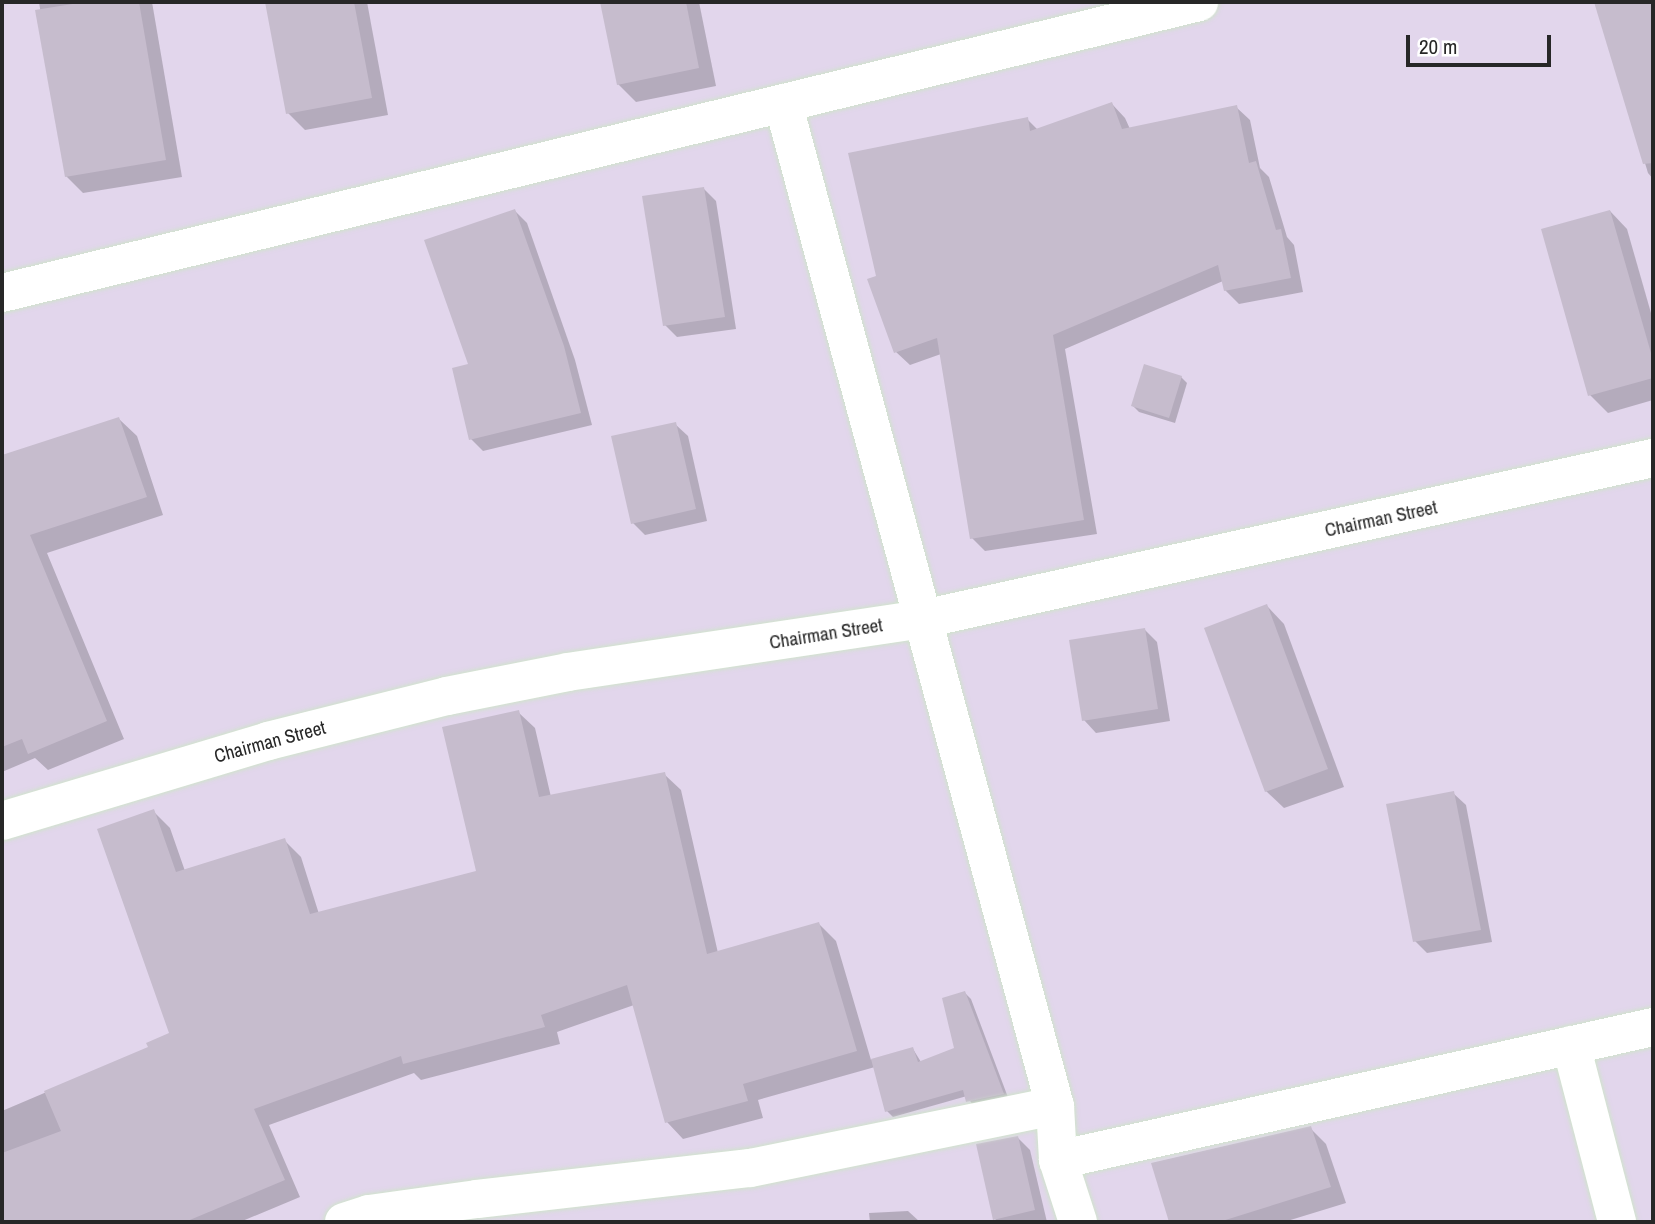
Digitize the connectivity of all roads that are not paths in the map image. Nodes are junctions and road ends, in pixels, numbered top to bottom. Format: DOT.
graph roads {
  1 [pos="1176,5"];
  2 [pos="783,103"];
  3 [pos="2,293"];
  4 [pos="1653,458"];
  5 [pos="923,619"];
  6 [pos="2,821"];
  7 [pos="1653,1027"];
  8 [pos="1571,1045"];
  9 [pos="1055,1106"];
  10 [pos="1058,1160"];
  11 [pos="344,1222"];
  12 [pos="1078,1222"];
  13 [pos="1617,1222"];
  1 -- 2 [label="street"];
  2 -- 3 [label="street"];
  2 -- 5 [label="street"];
  4 -- 5 [label="street, Chairman Street"];
  5 -- 6 [label="street, Chairman Street"];
  5 -- 9 [label="street"];
  7 -- 8 [label="street"];
  8 -- 10 [label="street"];
  8 -- 13 [label="street"];
  9 -- 10 [label="street"];
  9 -- 11 [label="street"];
  10 -- 12 [label="street"];
}
